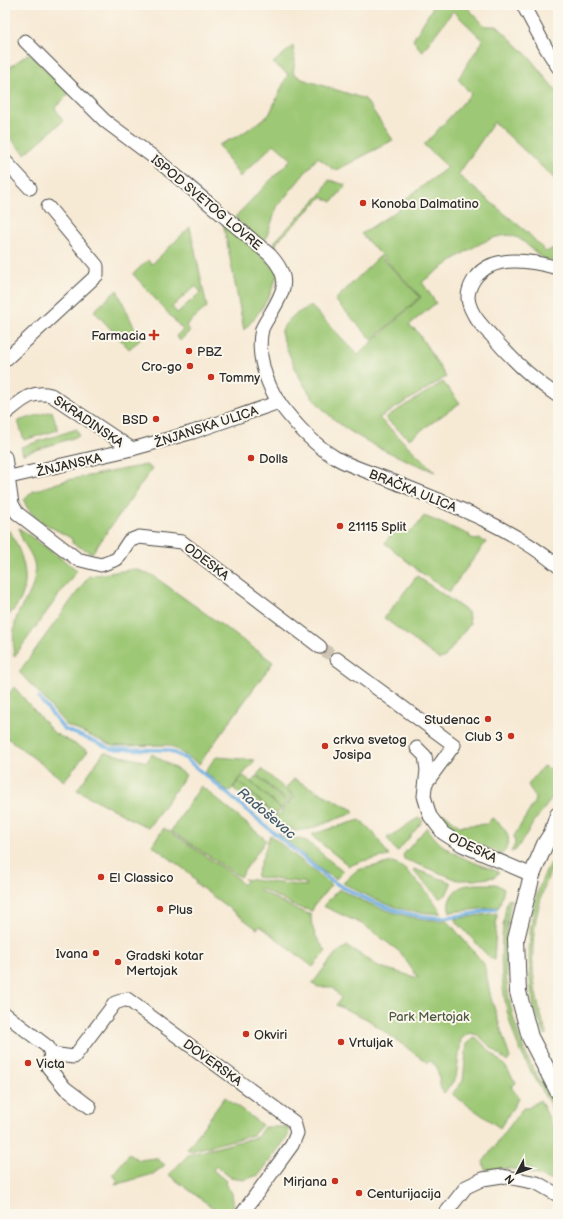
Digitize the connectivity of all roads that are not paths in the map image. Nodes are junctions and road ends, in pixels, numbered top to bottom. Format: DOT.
graph roads {
  1 [pos="523,5"];
  2 [pos="25,40"];
  3 [pos="558,66"];
  4 [pos="5,161"];
  5 [pos="30,188"];
  6 [pos="48,207"];
  7 [pos="558,268"];
  8 [pos="5,360"];
  9 [pos="558,396"];
  10 [pos="279,402"];
  11 [pos="5,414"];
  12 [pos="132,449"];
  13 [pos="5,457"];
  14 [pos="6,478"];
  15 [pos="558,566"];
  16 [pos="320,647"];
  17 [pos="337,659"];
  18 [pos="417,748"];
  19 [pos="426,783"];
  20 [pos="558,815"];
  21 [pos="555,832"];
  22 [pos="532,875"];
  23 [pos="5,1014"];
  24 [pos="51,1054"];
  25 [pos="558,1091"];
  26 [pos="90,1107"];
  27 [pos="558,1195"];
  28 [pos="242,1214"];
  29 [pos="445,1214"];
  1 -- 3 [label="street"];
  2 -- 10 [label="street, ISPOD SVETOG LOVRE"];
  4 -- 5 [label="street"];
  6 -- 8 [label="street"];
  7 -- 9 [label="street"];
  10 -- 12 [label="street, ŽNJANSKA ULICA"];
  10 -- 15 [label="street, BRAČKA ULICA"];
  11 -- 12 [label="street, SKRADINSKA"];
  12 -- 14 [label="street, ŽNJANSKA"];
  13 -- 14 [label="street, ODESKA"];
  14 -- 16 [label="street, ODESKA"];
  17 -- 19 [label="street"];
  18 -- 19 [label="street, ODESKA"];
  19 -- 22 [label="street, ODESKA"];
  20 -- 21 [label="street"];
  21 -- 22 [label="street"];
  22 -- 25 [label="street"];
  23 -- 24 [label="street"];
  24 -- 26 [label="street"];
  24 -- 28 [label="street, DOVERSKA"];
  27 -- 29 [label="street"];
}
